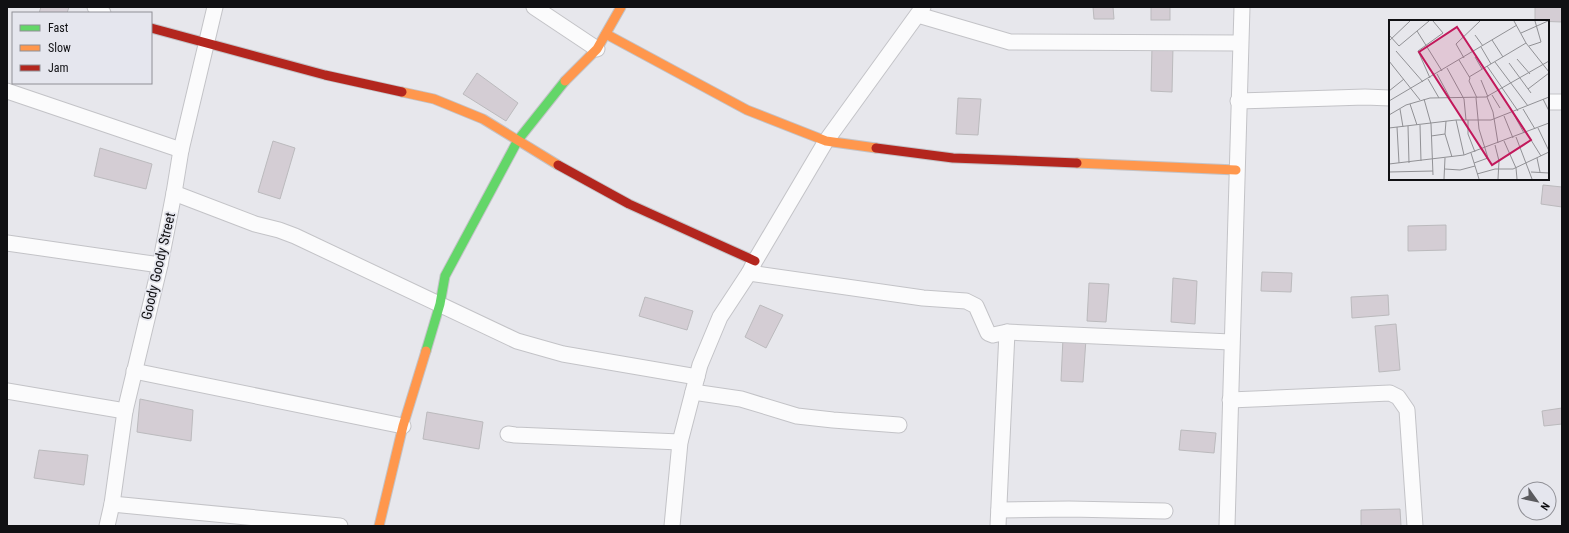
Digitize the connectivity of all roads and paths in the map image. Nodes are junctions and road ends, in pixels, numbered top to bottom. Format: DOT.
graph roads {
  1 [pos="215,7"];
  2 [pos="534,7"];
  3 [pos="621,7"];
  4 [pos="1242,7"];
  5 [pos="921,11"];
  6 [pos="152,28"];
  7 [pos="606,34"];
  8 [pos="1240,43"];
  9 [pos="207,44"];
  10 [pos="597,49"];
  11 [pos="7,91"];
  12 [pos="1389,98"];
  13 [pos="1238,101"];
  14 [pos="1549,102"];
  15 [pos="1562,102"];
  16 [pos="518,140"];
  17 [pos="826,141"];
  18 [pos="181,150"];
  19 [pos="1236,170"];
  20 [pos="174,193"];
  21 [pos="7,243"];
  22 [pos="160,265"];
  23 [pos="752,267"];
  24 [pos="440,304"];
  25 [pos="1007,332"];
  26 [pos="1231,342"];
  27 [pos="134,371"];
  28 [pos="697,376"];
  29 [pos="7,391"];
  30 [pos="693,392"];
  31 [pos="1230,400"];
  32 [pos="125,411"];
  33 [pos="899,425"];
  34 [pos="403,426"];
  35 [pos="508,434"];
  36 [pos="680,442"];
  37 [pos="112,504"];
  38 [pos="999,510"];
  39 [pos="1165,510"];
  40 [pos="107,526"];
  41 [pos="340,526"];
  42 [pos="379,526"];
  43 [pos="672,526"];
  44 [pos="998,526"];
  45 [pos="1227,526"];
  46 [pos="1415,526"];
  1 -- 9 [label="street, Goody Goody Street"];
  2 -- 10 [label="street"];
  3 -- 7 [label="street"];
  4 -- 8 [label="street"];
  5 -- 8 [label="street"];
  5 -- 17 [label="street"];
  6 -- 9 [label="street"];
  7 -- 10 [label="street"];
  7 -- 17 [label="street"];
  8 -- 13 [label="street"];
  9 -- 16 [label="street"];
  9 -- 18 [label="street, Goody Goody Street"];
  10 -- 16 [label="street"];
  11 -- 18 [label="street"];
  12 -- 13 [label="street"];
  13 -- 19 [label="street"];
  14 -- 15 [label="street"];
  16 -- 23 [label="street"];
  16 -- 24 [label="street"];
  17 -- 19 [label="street"];
  17 -- 23 [label="street"];
  18 -- 20 [label="street, Goody Goody Street"];
  19 -- 26 [label="street"];
  20 -- 22 [label="street, Goody Goody Street"];
  20 -- 24 [label="street"];
  21 -- 22 [label="street"];
  22 -- 27 [label="street, Goody Goody Street"];
  23 -- 25 [label="street"];
  23 -- 28 [label="street"];
  24 -- 28 [label="street"];
  24 -- 34 [label="street"];
  25 -- 26 [label="street"];
  25 -- 38 [label="street"];
  26 -- 31 [label="street"];
  27 -- 32 [label="street, Goody Goody Street"];
  27 -- 34 [label="street"];
  28 -- 30 [label="street"];
  29 -- 32 [label="street"];
  30 -- 33 [label="street"];
  30 -- 36 [label="street"];
  31 -- 45 [label="street"];
  31 -- 46 [label="street"];
  32 -- 37 [label="street, Goody Goody Street"];
  34 -- 42 [label="street"];
  35 -- 36 [label="street"];
  36 -- 43 [label="street"];
  37 -- 40 [label="street, Goody Goody Street"];
  37 -- 41 [label="street"];
  38 -- 39 [label="street"];
  38 -- 44 [label="street"];
}
